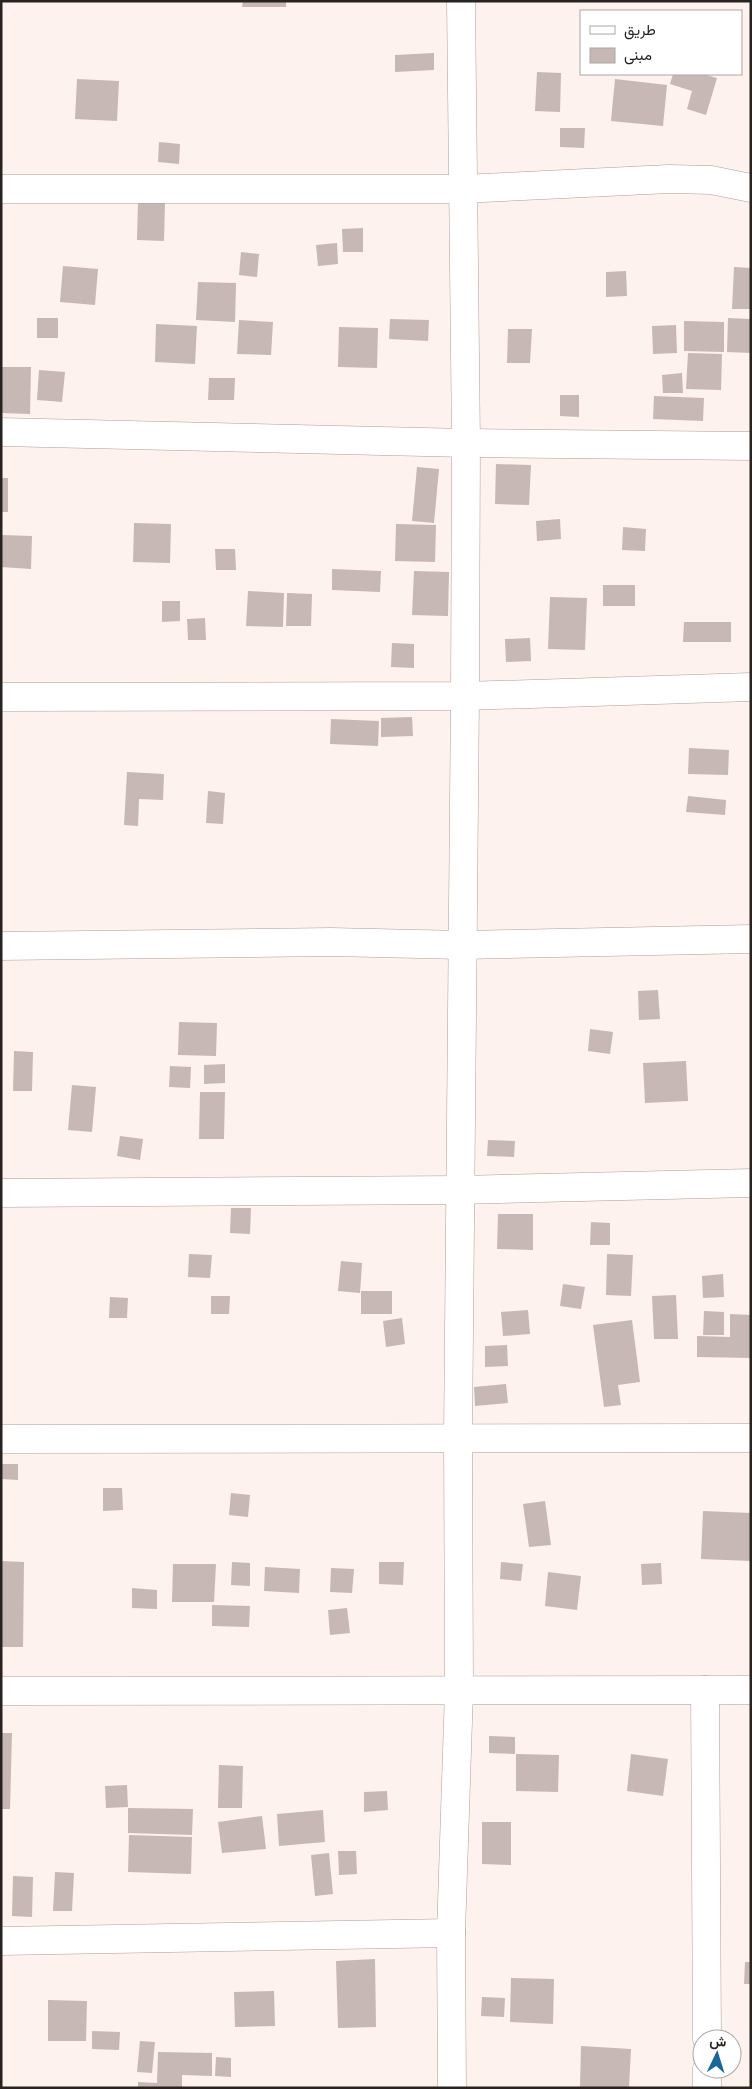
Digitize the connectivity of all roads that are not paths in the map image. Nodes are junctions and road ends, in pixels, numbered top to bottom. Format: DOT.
graph roads {
  1 [pos="461,1"];
  2 [pos="751,188"];
  3 [pos="1,189"];
  4 [pos="461,189"];
  5 [pos="1,432"];
  6 [pos="466,443"];
  7 [pos="751,446"];
  8 [pos="751,686"];
  9 [pos="465,696"];
  10 [pos="1,697"];
  11 [pos="751,939"];
  12 [pos="462,945"];
  13 [pos="1,946"];
  14 [pos="751,1183"];
  15 [pos="459,1190"];
  16 [pos="1,1193"];
  17 [pos="458,1437"];
  18 [pos="751,1438"];
  19 [pos="1,1439"];
  20 [pos="705,1690"];
  21 [pos="751,1690"];
  22 [pos="1,1691"];
  23 [pos="459,1691"];
  24 [pos="451,1934"];
  25 [pos="1,1940"];
  26 [pos="707,2029"];
  27 [pos="452,2088"];
  1 -- 4 [label="street"];
  2 -- 4 [label="street"];
  3 -- 4 [label="street"];
  4 -- 6 [label="street"];
  5 -- 6 [label="street"];
  6 -- 7 [label="street"];
  6 -- 9 [label="street"];
  8 -- 9 [label="street"];
  9 -- 10 [label="street"];
  9 -- 12 [label="street"];
  11 -- 12 [label="street"];
  12 -- 13 [label="street"];
  12 -- 15 [label="street"];
  14 -- 15 [label="street"];
  15 -- 16 [label="street"];
  15 -- 17 [label="street"];
  17 -- 18 [label="street"];
  17 -- 19 [label="street"];
  17 -- 23 [label="street"];
  20 -- 21 [label="street"];
  20 -- 23 [label="street"];
  20 -- 26 [label="street"];
  22 -- 23 [label="street"];
  23 -- 24 [label="street"];
  24 -- 25 [label="street"];
  24 -- 27 [label="street"];
}
